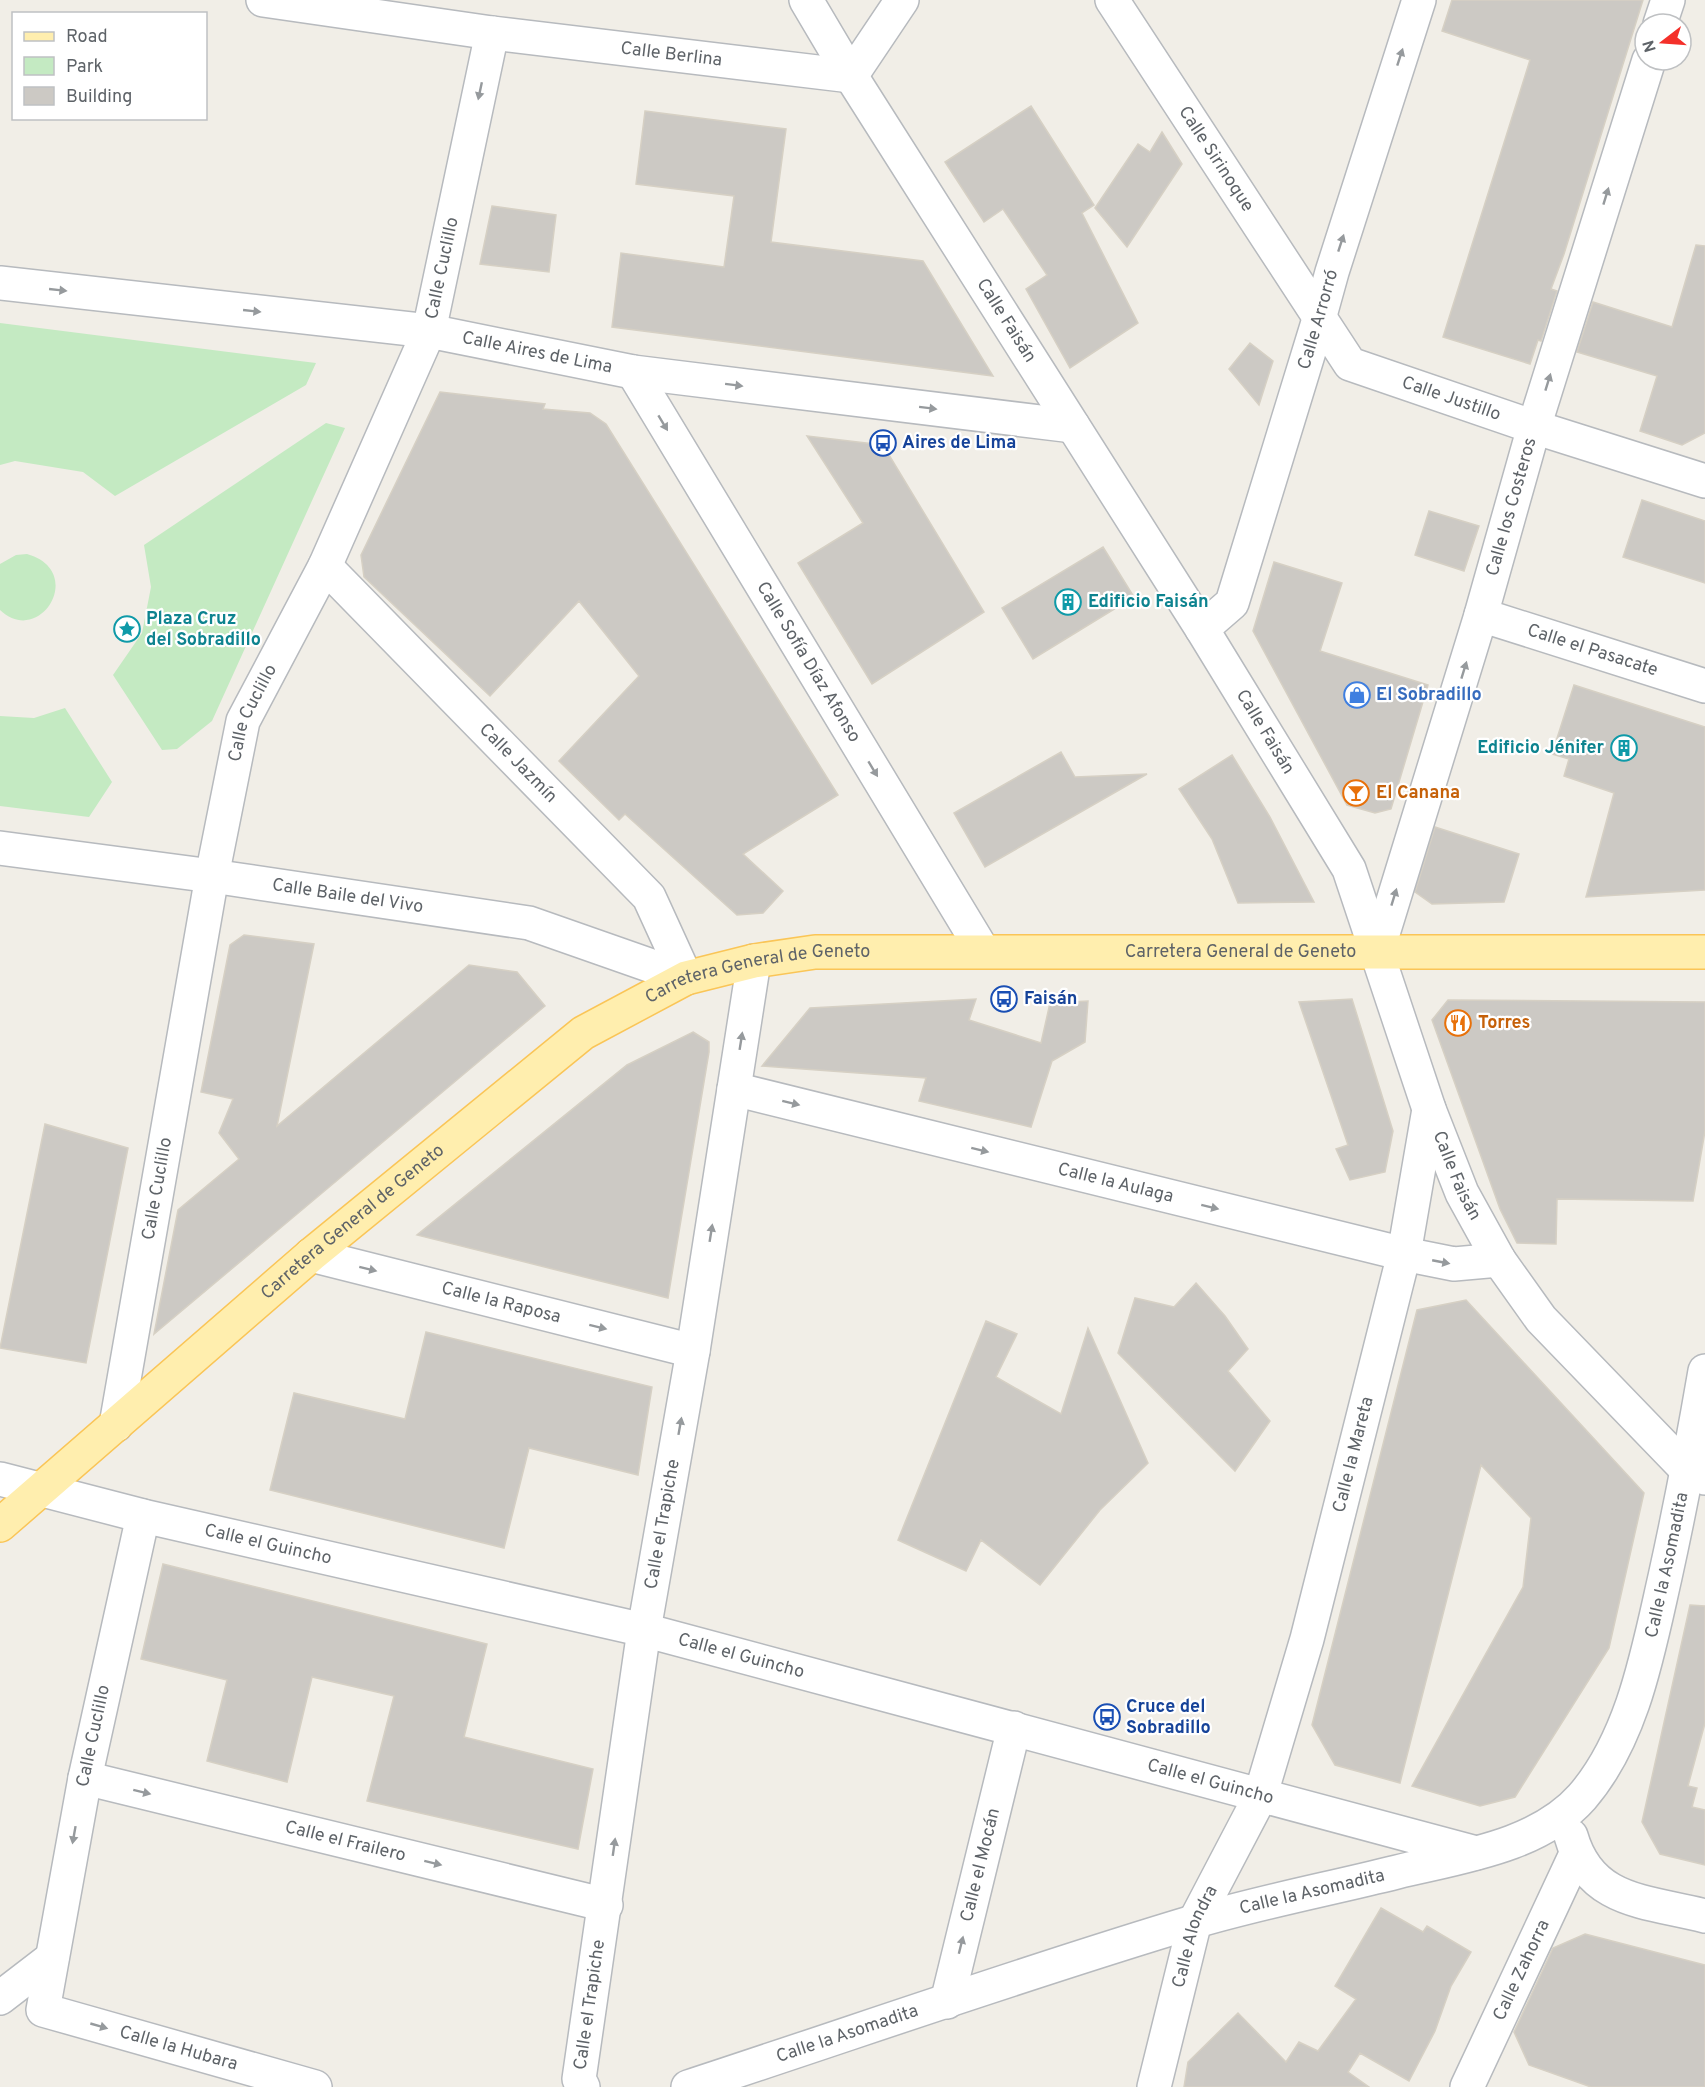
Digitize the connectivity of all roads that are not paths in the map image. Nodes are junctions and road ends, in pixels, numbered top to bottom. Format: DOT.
graph roads {
  1 [pos="263,0"];
  2 [pos="806,0"];
  3 [pos="903,0"];
  4 [pos="1112,0"];
  5 [pos="1419,0"];
  6 [pos="492,33"];
  7 [pos="1645,72"];
  8 [pos="851,76"];
  9 [pos="0,283"];
  10 [pos="1320,319"];
  11 [pos="429,331"];
  12 [pos="633,372"];
  13 [pos="1073,426"];
  14 [pos="1534,427"];
  15 [pos="1705,480"];
  16 [pos="325,566"];
  17 [pos="1481,615"];
  18 [pos="1202,629"];
  19 [pos="1705,686"];
  20 [pos="0,848"];
  21 [pos="212,876"];
  22 [pos="983,951"];
  23 [pos="1705,952"];
  24 [pos="1377,953"];
  25 [pos="754,961"];
  26 [pos="686,978"];
  27 [pos="734,1089"];
  28 [pos="1429,1109"];
  29 [pos="1404,1254"];
  30 [pos="311,1255"];
  31 [pos="1499,1260"];
  32 [pos="693,1351"];
  33 [pos="1705,1371"];
  34 [pos="116,1425"];
  35 [pos="1697,1475"];
  36 [pos="0,1479"];
  37 [pos="43,1490"];
  38 [pos="143,1516"];
  39 [pos="0,1525"];
  40 [pos="644,1630"];
  41 [pos="1014,1728"];
  42 [pos="85,1778"];
  43 [pos="1260,1797"];
  44 [pos="1565,1814"];
  45 [pos="1476,1853"];
  46 [pos="1576,1854"];
  47 [pos="606,1905"];
  48 [pos="1705,1916"];
  49 [pos="1195,1921"];
  50 [pos="52,1958"];
  51 [pos="0,1998"];
  52 [pos="947,2002"];
  53 [pos="43,2010"];
  54 [pos="1477,2084"];
  55 [pos="315,2087"];
  56 [pos="583,2087"];
  57 [pos="688,2087"];
  58 [pos="1154,2087"];
  1 -- 6 [label="street, Calle Berlina"];
  2 -- 8 [label="street, Calle Faisán"];
  3 -- 8 [label="street"];
  4 -- 10 [label="street, Calle Sirinoque"];
  10 -- 5 [label="street, Calle Arrorró, one-way"];
  6 -- 8 [label="street, Calle Berlina"];
  6 -- 11 [label="street, Calle Cuclillo, one-way"];
  14 -- 7 [label="street, Calle los Costeros, one-way"];
  8 -- 13 [label="street, Calle Faisán"];
  9 -- 11 [label="street, Calle Aires de Lima, one-way"];
  10 -- 14 [label="street, Calle Justillo"];
  10 -- 18 [label="street, Calle Arrorró"];
  11 -- 12 [label="street, Calle Aires de Lima"];
  11 -- 16 [label="street, Calle Cuclillo"];
  12 -- 13 [label="street, Calle Aires de Lima, one-way"];
  12 -- 22 [label="street, Calle Sofía Díaz Afonso, one-way"];
  13 -- 18 [label="street, Calle Faisán"];
  14 -- 15 [label="street, Calle Justillo"];
  14 -- 17 [label="street, Calle los Costeros"];
  16 -- 21 [label="street, Calle Cuclillo"];
  16 -- 26 [label="street, Calle Jazmín"];
  17 -- 19 [label="street, Calle el Pasacate"];
  24 -- 17 [label="street, Calle los Costeros, one-way"];
  18 -- 24 [label="street, Calle Faisán"];
  20 -- 21 [label="street, Calle Baile del Vivo"];
  21 -- 26 [label="street, Calle Baile del Vivo"];
  21 -- 34 [label="street, Calle Cuclillo"];
  22 -- 24 [label="main road, Carretera General de Geneto"];
  22 -- 25 [label="main road, Carretera General de Geneto"];
  23 -- 24 [label="main road, Carretera General de Geneto"];
  24 -- 28 [label="street, Calle Faisán"];
  25 -- 26 [label="main road, Carretera General de Geneto"];
  27 -- 25 [label="street, Calle el Trapiche, one-way"];
  26 -- 30 [label="main road, Carretera General de Geneto"];
  27 -- 29 [label="street, Calle la Aulaga, one-way"];
  32 -- 27 [label="street, Calle el Trapiche, one-way"];
  28 -- 29 [label="street, Calle la Mareta"];
  28 -- 31 [label="street, Calle Faisán"];
  29 -- 31 [label="street, Calle la Aulaga, one-way"];
  29 -- 43 [label="street, Calle la Mareta"];
  30 -- 32 [label="street, Calle la Raposa, one-way"];
  30 -- 34 [label="main road, Carretera General de Geneto"];
  31 -- 35 [label="street, Calle Faisán"];
  40 -- 32 [label="street, Calle el Trapiche, one-way"];
  33 -- 35 [label="street, Calle la Asomadita"];
  34 -- 37 [label="main road, Carretera General de Geneto"];
  35 -- 44 [label="street, Calle la Asomadita"];
  36 -- 37 [label="street, Calle el Guincho"];
  37 -- 38 [label="street, Calle el Guincho"];
  37 -- 39 [label="main road, Carretera General de Geneto"];
  38 -- 40 [label="street, Calle el Guincho"];
  38 -- 42 [label="street, Calle Cuclillo"];
  40 -- 41 [label="street, Calle el Guincho"];
  47 -- 40 [label="street, Calle el Trapiche, one-way"];
  41 -- 43 [label="street, Calle el Guincho"];
  52 -- 41 [label="street, Calle el Mocán, one-way"];
  42 -- 47 [label="street, Calle el Frailero, one-way"];
  42 -- 50 [label="street, Calle Cuclillo, one-way"];
  43 -- 45 [label="street, Calle el Guincho"];
  43 -- 49 [label="street, Calle Alondra"];
  44 -- 45 [label="street, Calle la Asomadita"];
  44 -- 46 [label="street"];
  45 -- 49 [label="street, Calle la Asomadita"];
  46 -- 48 [label="street"];
  46 -- 54 [label="street, Calle Zahorra"];
  47 -- 56 [label="street, Calle el Trapiche"];
  49 -- 52 [label="street, Calle la Asomadita"];
  49 -- 58 [label="street, Calle Alondra"];
  50 -- 51 [label="street"];
  50 -- 53 [label="street, Calle Cuclillo"];
  52 -- 57 [label="street, Calle la Asomadita"];
  53 -- 55 [label="street, Calle la Hubara, one-way"];
}
